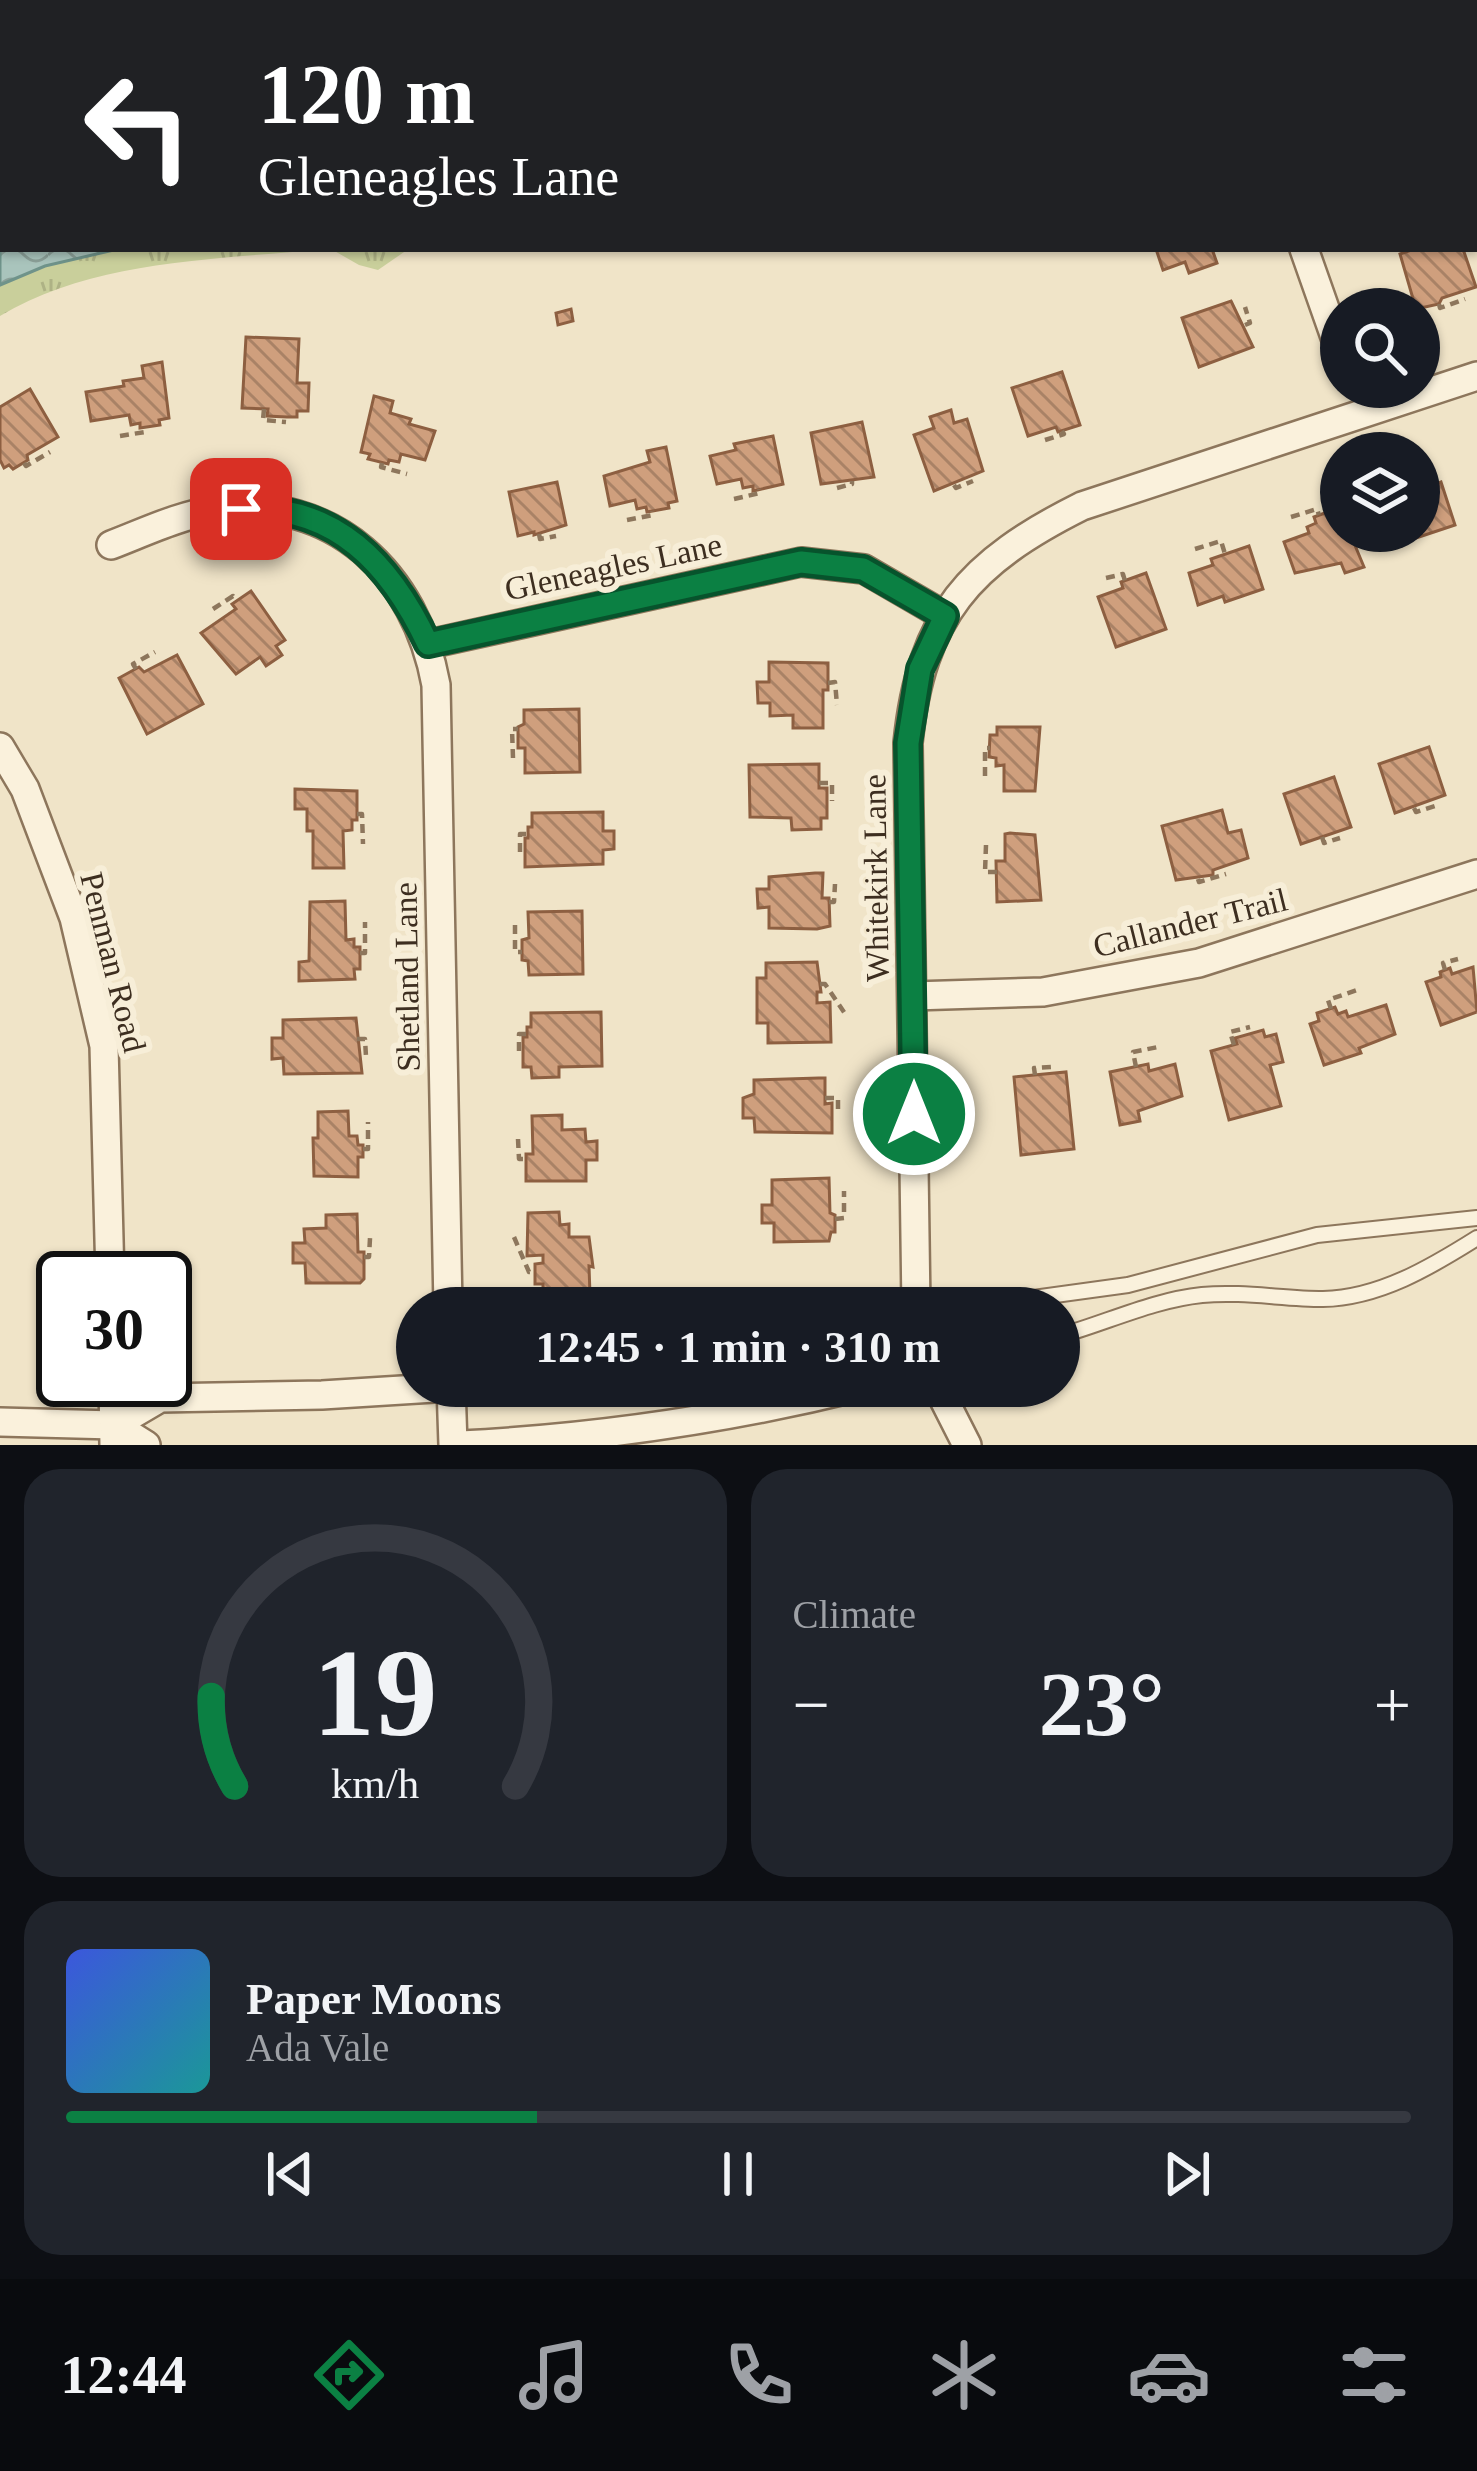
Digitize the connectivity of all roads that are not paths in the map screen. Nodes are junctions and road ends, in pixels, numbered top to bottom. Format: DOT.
graph roads {
  1 [pos="1305,252"];
  2 [pos="1320,294"];
  3 [pos="1477,376"];
  4 [pos="1359,408"];
  5 [pos="1361,415"];
  6 [pos="111,545"];
  7 [pos="945,616"];
  8 [pos="428,644"];
  9 [pos="0,747"];
  10 [pos="1477,874"];
  11 [pos="913,996"];
  12 [pos="1477,1218"];
  13 [pos="1477,1238"];
  14 [pos="109,1251"];
  15 [pos="448,1287"];
  16 [pos="916,1287"];
  17 [pos="1080,1292"];
  18 [pos="1080,1329"];
  19 [pos="396,1390"];
  20 [pos="453,1407"];
  21 [pos="768,1407"];
  22 [pos="948,1407"];
  23 [pos="0,1422"];
  24 [pos="114,1435"];
  25 [pos="146,1445"];
  26 [pos="457,1445"];
  27 [pos="967,1445"];
  1 -- 2 [label="street"];
  3 -- 5 [label="street, Whitekirk Lane"];
  4 -- 5 [label="street"];
  5 -- 7 [label="street, Whitekirk Lane"];
  6 -- 8 [label="street"];
  7 -- 8 [label="street, Gleneagles Lane"];
  7 -- 11 [label="street, Whitekirk Lane"];
  8 -- 15 [label="street, Shetland Lane"];
  9 -- 14 [label="street, Penman Road"];
  10 -- 11 [label="street, Callander Trail"];
  11 -- 16 [label="street, Whitekirk Lane"];
  12 -- 17 [label="lane"];
  13 -- 18 [label="lane"];
  19 -- 24 [label="street"];
  20 -- 26 [label="street"];
  21 -- 26 [label="street"];
  22 -- 27 [label="street"];
  23 -- 24 [label="street"];
  24 -- 25 [label="street"];
}
